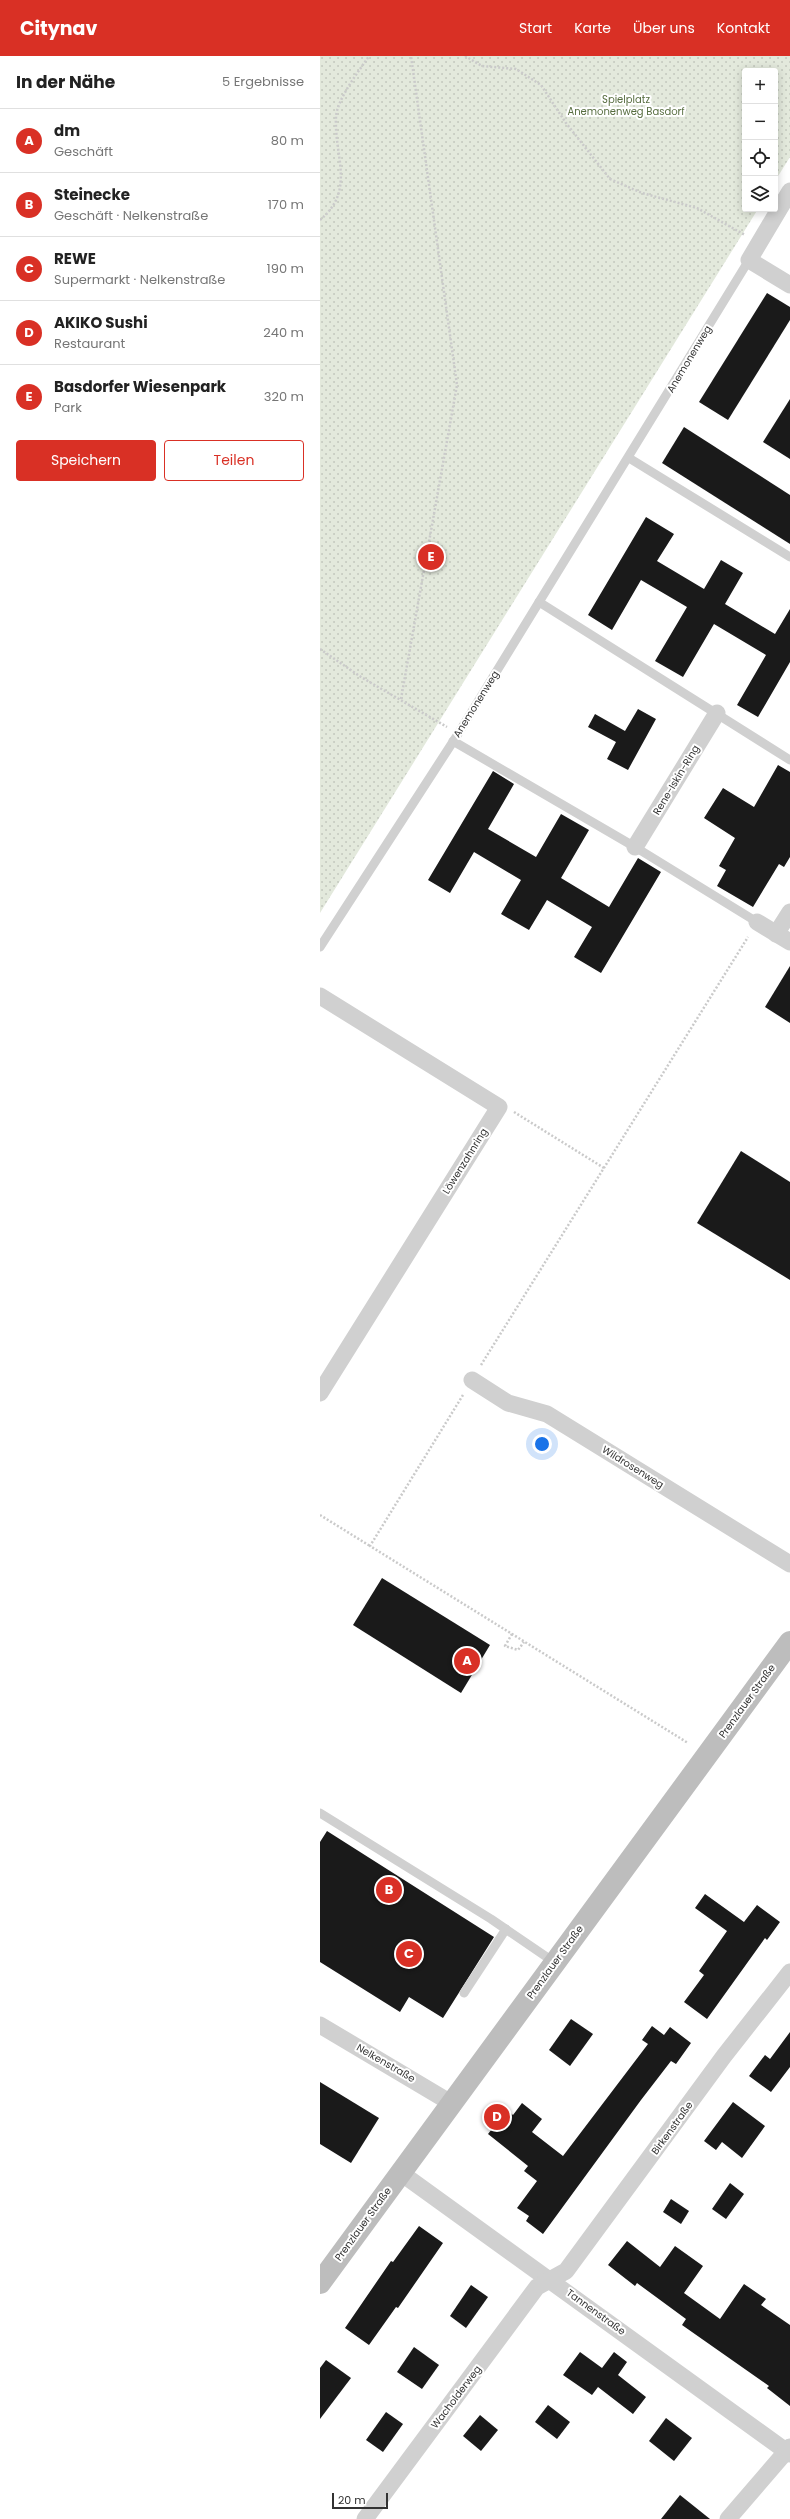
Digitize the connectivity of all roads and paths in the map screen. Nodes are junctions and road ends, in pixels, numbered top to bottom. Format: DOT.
graph roads {
  1 [pos="369,56"];
  2 [pos="411,56"];
  3 [pos="465,56"];
  4 [pos="790,191"];
  5 [pos="320,220"];
  6 [pos="759,242"];
  7 [pos="749,260"];
  8 [pos="790,285"];
  9 [pos="629,458"];
  10 [pos="790,557"];
  11 [pos="539,602"];
  12 [pos="320,649"];
  13 [pos="401,699"];
  14 [pos="717,712"];
  15 [pos="455,738"];
  16 [pos="790,760"];
  17 [pos="635,847"];
  18 [pos="790,912"];
  19 [pos="757,922"];
  20 [pos="783,938"];
  21 [pos="320,947"];
  22 [pos="320,996"];
  23 [pos="499,1107"];
  24 [pos="604,1168"];
  25 [pos="472,1380"];
  26 [pos="320,1393"];
  27 [pos="320,1515"];
  28 [pos="370,1546"];
  29 [pos="790,1564"];
  30 [pos="512,1634"];
  31 [pos="524,1642"];
  32 [pos="790,1642"];
  33 [pos="688,1743"];
  34 [pos="320,1813"];
  35 [pos="506,1929"];
  36 [pos="554,1962"];
  37 [pos="790,1972"];
  38 [pos="464,1993"];
  39 [pos="320,2025"];
  40 [pos="451,2103"];
  41 [pos="401,2173"];
  42 [pos="551,2280"];
  43 [pos="320,2283"];
  44 [pos="789,2450"];
  45 [pos="365,2519"];
  46 [pos="728,2519"];
  1 -- 5 [label="path"];
  2 -- 13 [label="path"];
  3 -- 6 [label="path"];
  4 -- 6 [label="street"];
  6 -- 7 [label="street"];
  7 -- 8 [label="street"];
  7 -- 9 [label="lane, Anemonenweg"];
  9 -- 10 [label="lane"];
  9 -- 11 [label="lane, Anemonenweg"];
  11 -- 14 [label="lane"];
  11 -- 15 [label="lane, Anemonenweg"];
  12 -- 13 [label="path"];
  13 -- 15 [label="path"];
  14 -- 16 [label="lane"];
  14 -- 17 [label="street, Rene-Iskin-Ring"];
  15 -- 17 [label="lane"];
  15 -- 21 [label="lane, Anemonenweg"];
  17 -- 19 [label="lane"];
  18 -- 20 [label="street"];
  19 -- 20 [label="street"];
  19 -- 24 [label="path"];
  22 -- 23 [label="street"];
  23 -- 24 [label="path"];
  23 -- 26 [label="street, Löwenzahnring"];
  24 -- 25 [label="path"];
  25 -- 28 [label="path"];
  25 -- 29 [label="street, Wildrosenweg"];
  27 -- 28 [label="path"];
  28 -- 30 [label="path"];
  30 -- 31 [label="path"];
  30 -- 31 [label="path"];
  31 -- 33 [label="path"];
  32 -- 36 [label="main road, Prenzlauer Straße"];
  34 -- 35 [label="lane"];
  35 -- 36 [label="lane"];
  35 -- 38 [label="lane"];
  36 -- 40 [label="main road, Prenzlauer Straße"];
  37 -- 42 [label="street, Birkenstraße"];
  39 -- 40 [label="street, Nelkenstraße"];
  40 -- 41 [label="main road, Prenzlauer Straße"];
  41 -- 42 [label="street, Tannenstraße"];
  41 -- 43 [label="main road, Prenzlauer Straße"];
  42 -- 44 [label="street, Tannenstraße"];
  42 -- 45 [label="street, Wacholderweg"];
  44 -- 46 [label="street"];
}
